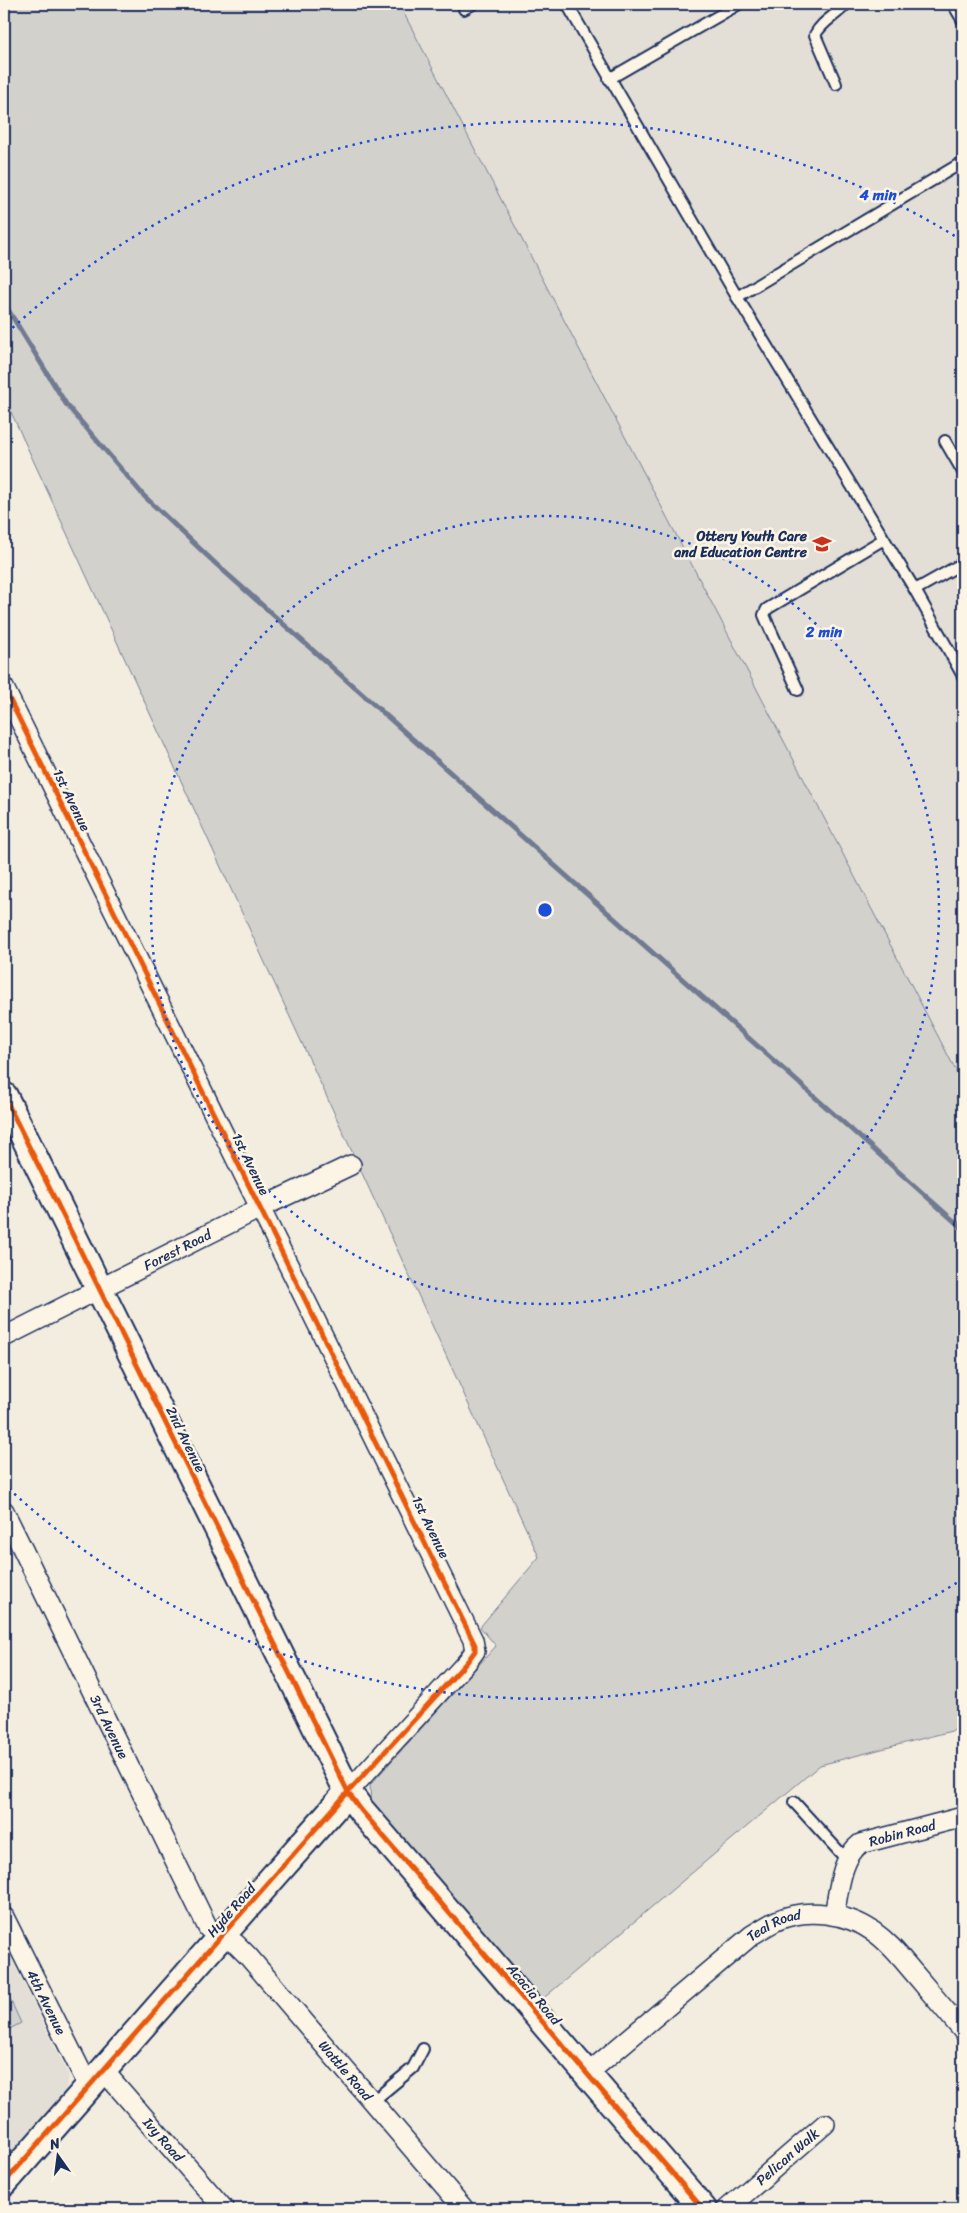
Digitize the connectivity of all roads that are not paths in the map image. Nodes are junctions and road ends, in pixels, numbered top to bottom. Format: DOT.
graph roads {
  1 [pos="473,4"];
  2 [pos="567,4"];
  3 [pos="739,4"];
  4 [pos="846,4"];
  5 [pos="953,4"];
  6 [pos="464,10"];
  7 [pos="963,21"];
  8 [pos="608,79"];
  9 [pos="836,84"];
  10 [pos="963,162"];
  11 [pos="737,297"];
  12 [pos="944,441"];
  13 [pos="963,472"];
  14 [pos="884,539"];
  15 [pos="963,563"];
  16 [pos="915,590"];
  17 [pos="963,676"];
  18 [pos="4,688"];
  19 [pos="798,690"];
  20 [pos="4,1096"];
  21 [pos="351,1165"];
  22 [pos="260,1208"];
  23 [pos="99,1290"];
  24 [pos="4,1337"];
  25 [pos="4,1511"];
  26 [pos="475,1650"];
  27 [pos="348,1792"];
  28 [pos="794,1802"];
  29 [pos="963,1817"];
  30 [pos="846,1859"];
  31 [pos="834,1915"];
  32 [pos="4,1916"];
  33 [pos="222,1937"];
  34 [pos="963,2031"];
  35 [pos="423,2049"];
  36 [pos="587,2074"];
  37 [pos="96,2079"];
  38 [pos="372,2102"];
  39 [pos="825,2124"];
  40 [pos="5,2181"];
  41 [pos="224,2209"];
  42 [pos="464,2209"];
  43 [pos="703,2209"];
  44 [pos="727,2209"];
  1 -- 6 [label="lane"];
  2 -- 8 [label="lane"];
  3 -- 8 [label="lane"];
  4 -- 9 [label="lane"];
  5 -- 7 [label="lane"];
  8 -- 11 [label="lane"];
  10 -- 11 [label="lane"];
  11 -- 14 [label="lane"];
  12 -- 13 [label="lane"];
  14 -- 16 [label="lane"];
  14 -- 19 [label="lane"];
  15 -- 16 [label="lane"];
  16 -- 17 [label="lane"];
  18 -- 22 [label="street, 1st Avenue"];
  20 -- 23 [label="street, 2nd Avenue"];
  21 -- 22 [label="street, Forest Road"];
  22 -- 23 [label="street, Forest Road"];
  22 -- 26 [label="street, 1st Avenue"];
  23 -- 24 [label="street, Forest Road"];
  23 -- 27 [label="street, 2nd Avenue"];
  25 -- 33 [label="street, 3rd Avenue"];
  26 -- 27 [label="street, Hyde Road"];
  27 -- 33 [label="street, Hyde Road"];
  27 -- 36 [label="street, Acacia Road"];
  28 -- 30 [label="lane"];
  29 -- 30 [label="street, Robin Road"];
  30 -- 31 [label="street"];
  31 -- 34 [label="street, Teal Road"];
  31 -- 36 [label="street, Teal Road"];
  32 -- 37 [label="street, 4th Avenue"];
  33 -- 37 [label="street, Hyde Road"];
  33 -- 38 [label="street, Wattle Road"];
  35 -- 38 [label="lane"];
  36 -- 43 [label="street, Acacia Road"];
  37 -- 40 [label="street, Hyde Road"];
  37 -- 41 [label="street, Ivy Road"];
  38 -- 42 [label="street, Wattle Road"];
  39 -- 44 [label="street, Pelican Walk"];
}
